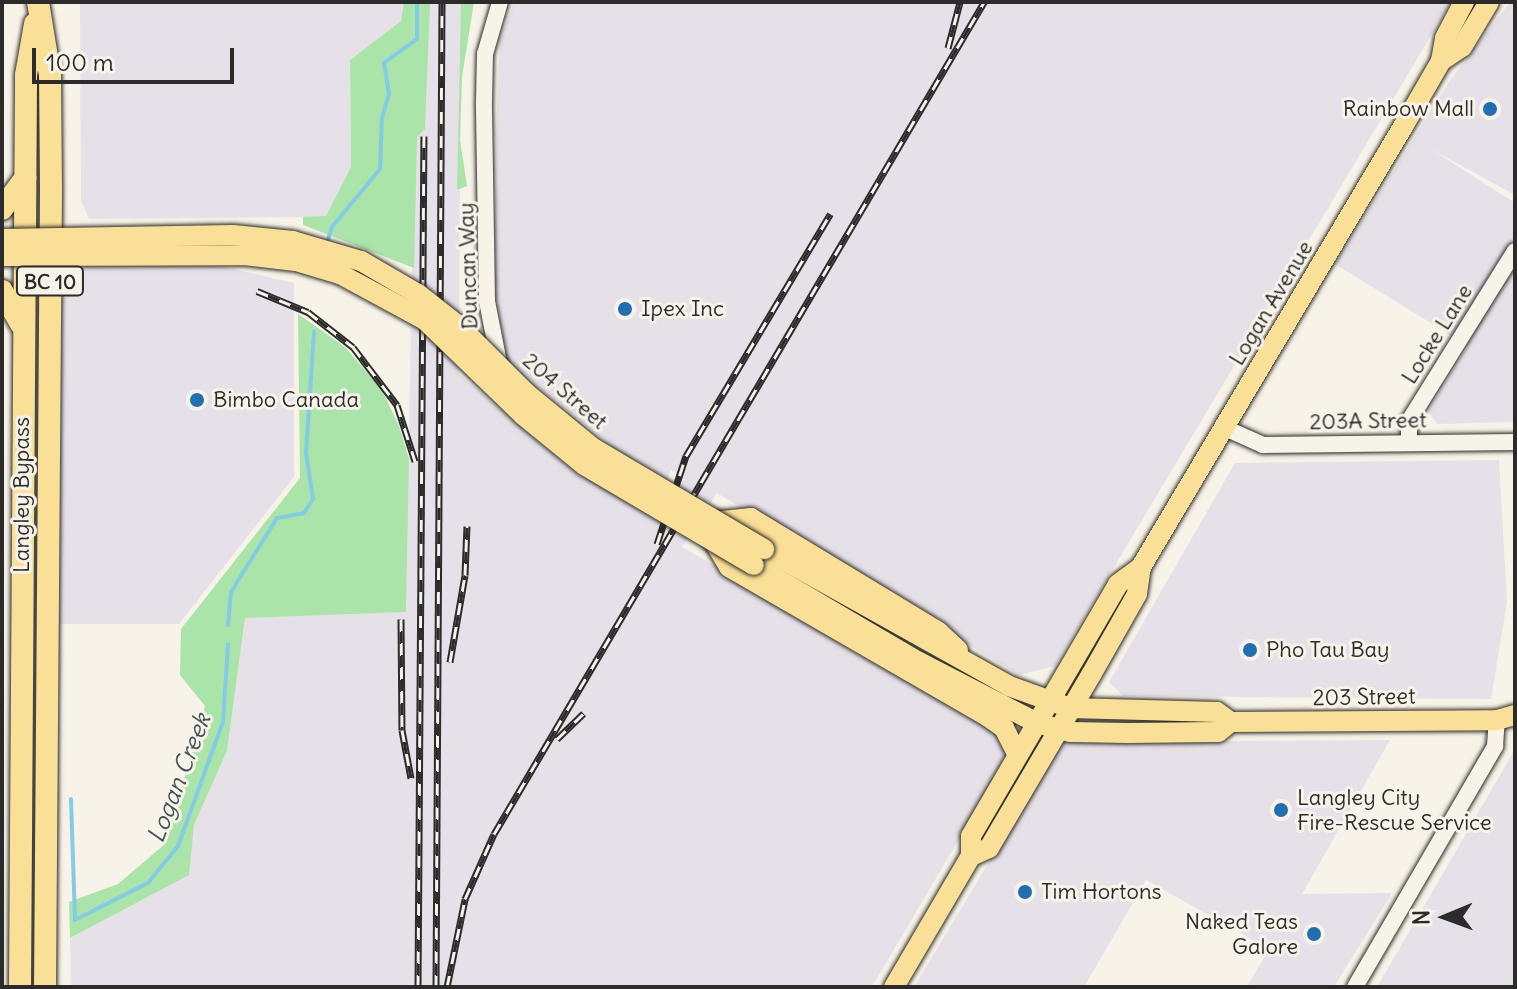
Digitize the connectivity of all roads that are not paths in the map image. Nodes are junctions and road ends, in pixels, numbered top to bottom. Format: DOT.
graph roads {
  1 [pos="38,2"];
  2 [pos="500,2"];
  3 [pos="1464,2"];
  4 [pos="1489,2"];
  5 [pos="1441,61"];
  6 [pos="25,178"];
  7 [pos="2,209"];
  8 [pos="2,239"];
  9 [pos="1515,251"];
  10 [pos="2,256"];
  11 [pos="2,291"];
  12 [pos="23,328"];
  13 [pos="1225,428"];
  14 [pos="1515,442"];
  15 [pos="1409,443"];
  16 [pos="703,523"];
  17 [pos="759,557"];
  18 [pos="1141,567"];
  19 [pos="975,667"];
  20 [pos="1091,675"];
  21 [pos="1049,702"];
  22 [pos="1070,708"];
  23 [pos="1109,713"];
  24 [pos="1509,721"];
  25 [pos="1231,722"];
  26 [pos="1037,723"];
  27 [pos="1058,729"];
  28 [pos="1018,755"];
  29 [pos="971,856"];
  30 [pos="20,987"];
  31 [pos="45,987"];
  32 [pos="894,987"];
  33 [pos="1355,987"];
  1 -- 6 [label="highway, Langley Bypass / BC 10"];
  1 -- 31 [label="highway, Langley Bypass / BC 10"];
  2 -- 16 [label="street, Duncan Way"];
  3 -- 5 [label="main road, Logan Avenue"];
  4 -- 5 [label="main road, Logan Avenue"];
  5 -- 13 [label="main road, Logan Avenue"];
  6 -- 7 [label="highway"];
  6 -- 12 [label="highway, Langley Bypass / BC 10"];
  8 -- 17 [label="main road, 204 Street, bridge"];
  9 -- 15 [label="street, Locke Lane"];
  10 -- 17 [label="main road, 204 Street, bridge"];
  11 -- 12 [label="highway"];
  12 -- 30 [label="highway, Langley Bypass / BC 10"];
  13 -- 15 [label="street, 203A Street"];
  13 -- 18 [label="main road, Logan Avenue"];
  14 -- 15 [label="street, 203A Street"];
  16 -- 19 [label="main road"];
  16 -- 28 [label="main road"];
  17 -- 19 [label="main road, 204 Street"];
  17 -- 26 [label="main road, 204 Street"];
  18 -- 20 [label="main road, Logan Avenue"];
  18 -- 21 [label="main road, Logan Avenue"];
  19 -- 21 [label="main road, 204 Street"];
  20 -- 22 [label="main road, Logan Avenue"];
  20 -- 23 [label="main road"];
  21 -- 22 [label="main road, 204 Street"];
  21 -- 26 [label="main road, Logan Avenue"];
  22 -- 23 [label="main road, 203 Street"];
  22 -- 27 [label="main road, Logan Avenue"];
  23 -- 25 [label="main road, 203 Street"];
  24 -- 25 [label="main road, 203 Street"];
  24 -- 33 [label="street"];
  25 -- 27 [label="main road, 203 Street"];
  26 -- 27 [label="main road, 204 Street"];
  26 -- 28 [label="main road, Logan Avenue"];
  27 -- 29 [label="main road, Logan Avenue"];
  28 -- 29 [label="main road, Logan Avenue"];
  29 -- 32 [label="main road, Logan Avenue"];
}
